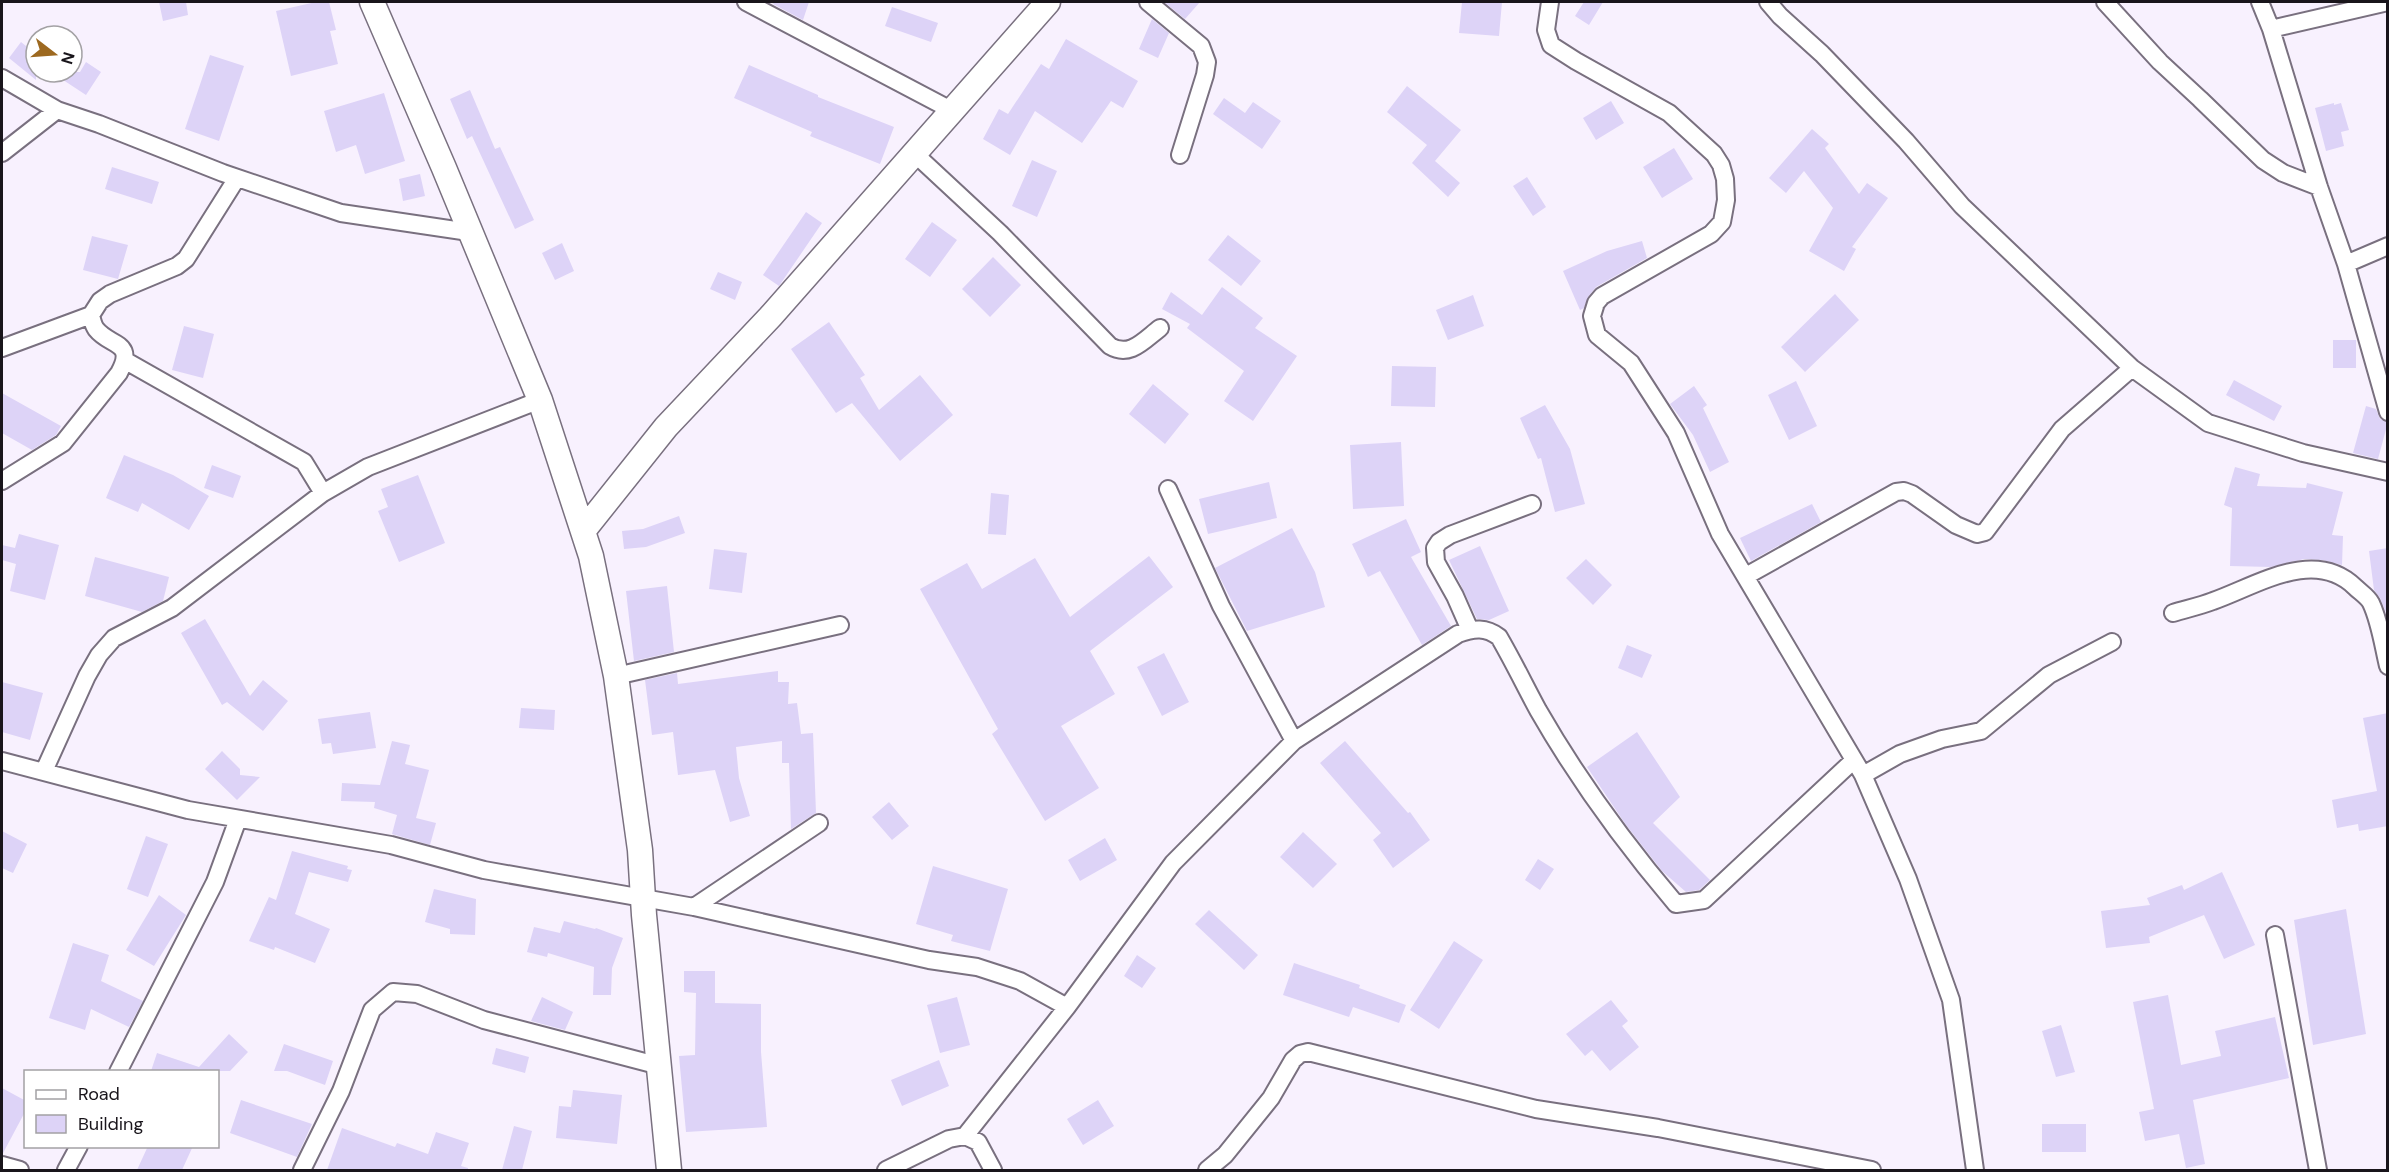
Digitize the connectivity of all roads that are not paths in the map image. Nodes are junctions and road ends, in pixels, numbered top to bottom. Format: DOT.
graph roads {
  1 [pos="372,2"];
  2 [pos="747,2"];
  3 [pos="1048,2"];
  4 [pos="1148,2"];
  5 [pos="1550,2"];
  6 [pos="1768,2"];
  7 [pos="2105,2"];
  8 [pos="2260,2"];
  9 [pos="2388,2"];
  10 [pos="2271,29"];
  11 [pos="2,78"];
  12 [pos="57,110"];
  13 [pos="953,111"];
  14 [pos="2,153"];
  15 [pos="915,154"];
  16 [pos="1180,155"];
  17 [pos="237,178"];
  18 [pos="2319,187"];
  19 [pos="469,232"];
  20 [pos="2388,246"];
  21 [pos="2346,264"];
  22 [pos="91,315"];
  23 [pos="1160,328"];
  24 [pos="2,348"];
  25 [pos="126,361"];
  26 [pos="2132,368"];
  27 [pos="540,400"];
  28 [pos="2388,412"];
  29 [pos="2388,472"];
  30 [pos="2,481"];
  31 [pos="1168,489"];
  32 [pos="323,493"];
  33 [pos="1532,504"];
  34 [pos="583,531"];
  35 [pos="1746,576"];
  36 [pos="2173,614"];
  37 [pos="840,625"];
  38 [pos="1470,630"];
  39 [pos="2112,642"];
  40 [pos="2388,666"];
  41 [pos="616,676"];
  42 [pos="1294,741"];
  43 [pos="1854,760"];
  44 [pos="2,761"];
  45 [pos="44,771"];
  46 [pos="1863,775"];
  47 [pos="238,819"];
  48 [pos="819,823"];
  49 [pos="644,899"];
  50 [pos="694,907"];
  51 [pos="2276,935"];
  52 [pos="1067,1007"];
  53 [pos="660,1065"];
  54 [pos="119,1070"];
  55 [pos="965,1136"];
  56 [pos="78,1148"];
  57 [pos="2,1165"];
  58 [pos="20,1170"];
  59 [pos="66,1170"];
  60 [pos="302,1170"];
  61 [pos="669,1170"];
  62 [pos="886,1170"];
  63 [pos="993,1170"];
  64 [pos="1207,1170"];
  65 [pos="1872,1170"];
  66 [pos="1975,1170"];
  67 [pos="2319,1170"];
  1 -- 19 [label="main road"];
  2 -- 13 [label="street"];
  3 -- 13 [label="main road"];
  4 -- 16 [label="street"];
  5 -- 35 [label="street"];
  6 -- 26 [label="street"];
  7 -- 18 [label="street"];
  8 -- 10 [label="street"];
  9 -- 10 [label="street"];
  10 -- 18 [label="street"];
  11 -- 12 [label="street"];
  12 -- 14 [label="street"];
  12 -- 17 [label="street"];
  13 -- 15 [label="main road"];
  15 -- 23 [label="street"];
  15 -- 34 [label="main road"];
  17 -- 19 [label="street"];
  17 -- 22 [label="street"];
  18 -- 21 [label="street"];
  19 -- 27 [label="main road"];
  20 -- 21 [label="street"];
  21 -- 28 [label="street"];
  22 -- 24 [label="street"];
  22 -- 25 [label="street"];
  25 -- 30 [label="street"];
  25 -- 32 [label="street"];
  26 -- 29 [label="street"];
  26 -- 35 [label="street"];
  27 -- 32 [label="street"];
  27 -- 34 [label="main road"];
  31 -- 42 [label="street"];
  32 -- 45 [label="street"];
  33 -- 38 [label="street"];
  34 -- 41 [label="main road"];
  35 -- 43 [label="street"];
  36 -- 40 [label="street"];
  37 -- 41 [label="street"];
  38 -- 42 [label="street"];
  38 -- 43 [label="street"];
  39 -- 46 [label="street"];
  41 -- 49 [label="main road"];
  42 -- 52 [label="street"];
  43 -- 46 [label="street"];
  44 -- 45 [label="street"];
  45 -- 47 [label="street"];
  46 -- 66 [label="street"];
  47 -- 49 [label="street"];
  47 -- 54 [label="street"];
  48 -- 50 [label="street"];
  49 -- 50 [label="street"];
  49 -- 53 [label="main road"];
  50 -- 52 [label="street"];
  51 -- 67 [label="street"];
  52 -- 55 [label="street"];
  53 -- 60 [label="street"];
  53 -- 61 [label="main road"];
  55 -- 62 [label="street"];
  55 -- 63 [label="street"];
  56 -- 59 [label="street"];
  57 -- 58 [label="street"];
  64 -- 65 [label="street"];
}
